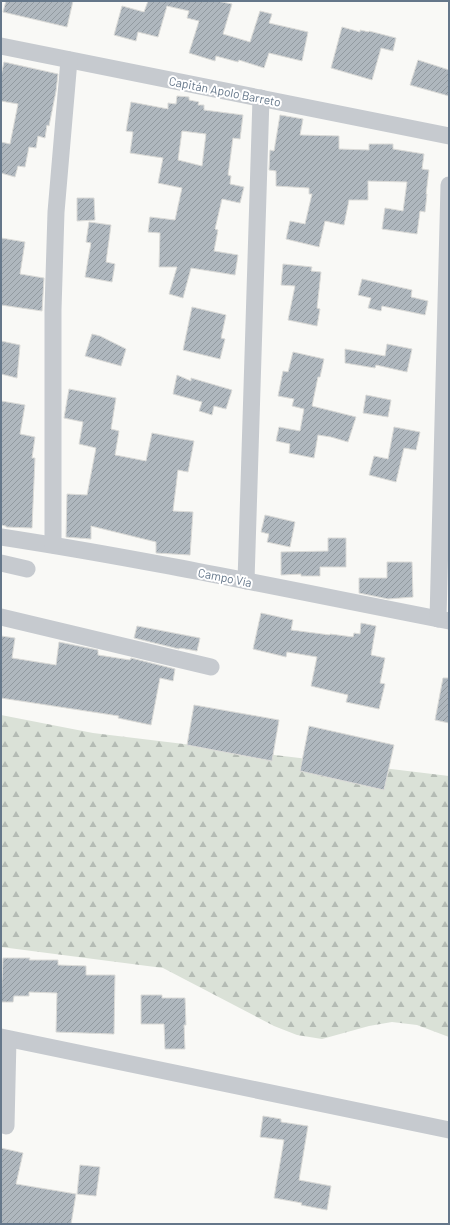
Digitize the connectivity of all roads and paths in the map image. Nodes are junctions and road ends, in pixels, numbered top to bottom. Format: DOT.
graph roads {
  1 [pos="1,46"];
  2 [pos="69,60"];
  3 [pos="261,98"];
  4 [pos="449,136"];
  5 [pos="449,185"];
  6 [pos="1,537"];
  7 [pos="53,545"];
  8 [pos="1,563"];
  9 [pos="27,569"];
  10 [pos="246,581"];
  11 [pos="1,617"];
  12 [pos="443,620"];
  13 [pos="211,667"];
  14 [pos="4,1038"];
  15 [pos="6,1126"];
  16 [pos="449,1130"];
  1 -- 2 [label="street, Capitán Apolo Barreto"];
  2 -- 3 [label="street, Capitán Apolo Barreto"];
  2 -- 7 [label="street"];
  3 -- 4 [label="street, Capitán Apolo Barreto"];
  3 -- 10 [label="street"];
  5 -- 12 [label="street"];
  6 -- 7 [label="street, Campo Vía"];
  7 -- 10 [label="street, Campo Vía"];
  8 -- 9 [label="street"];
  10 -- 12 [label="street, Campo Vía"];
  11 -- 13 [label="street"];
  14 -- 15 [label="street"];
  14 -- 16 [label="street"];
}
